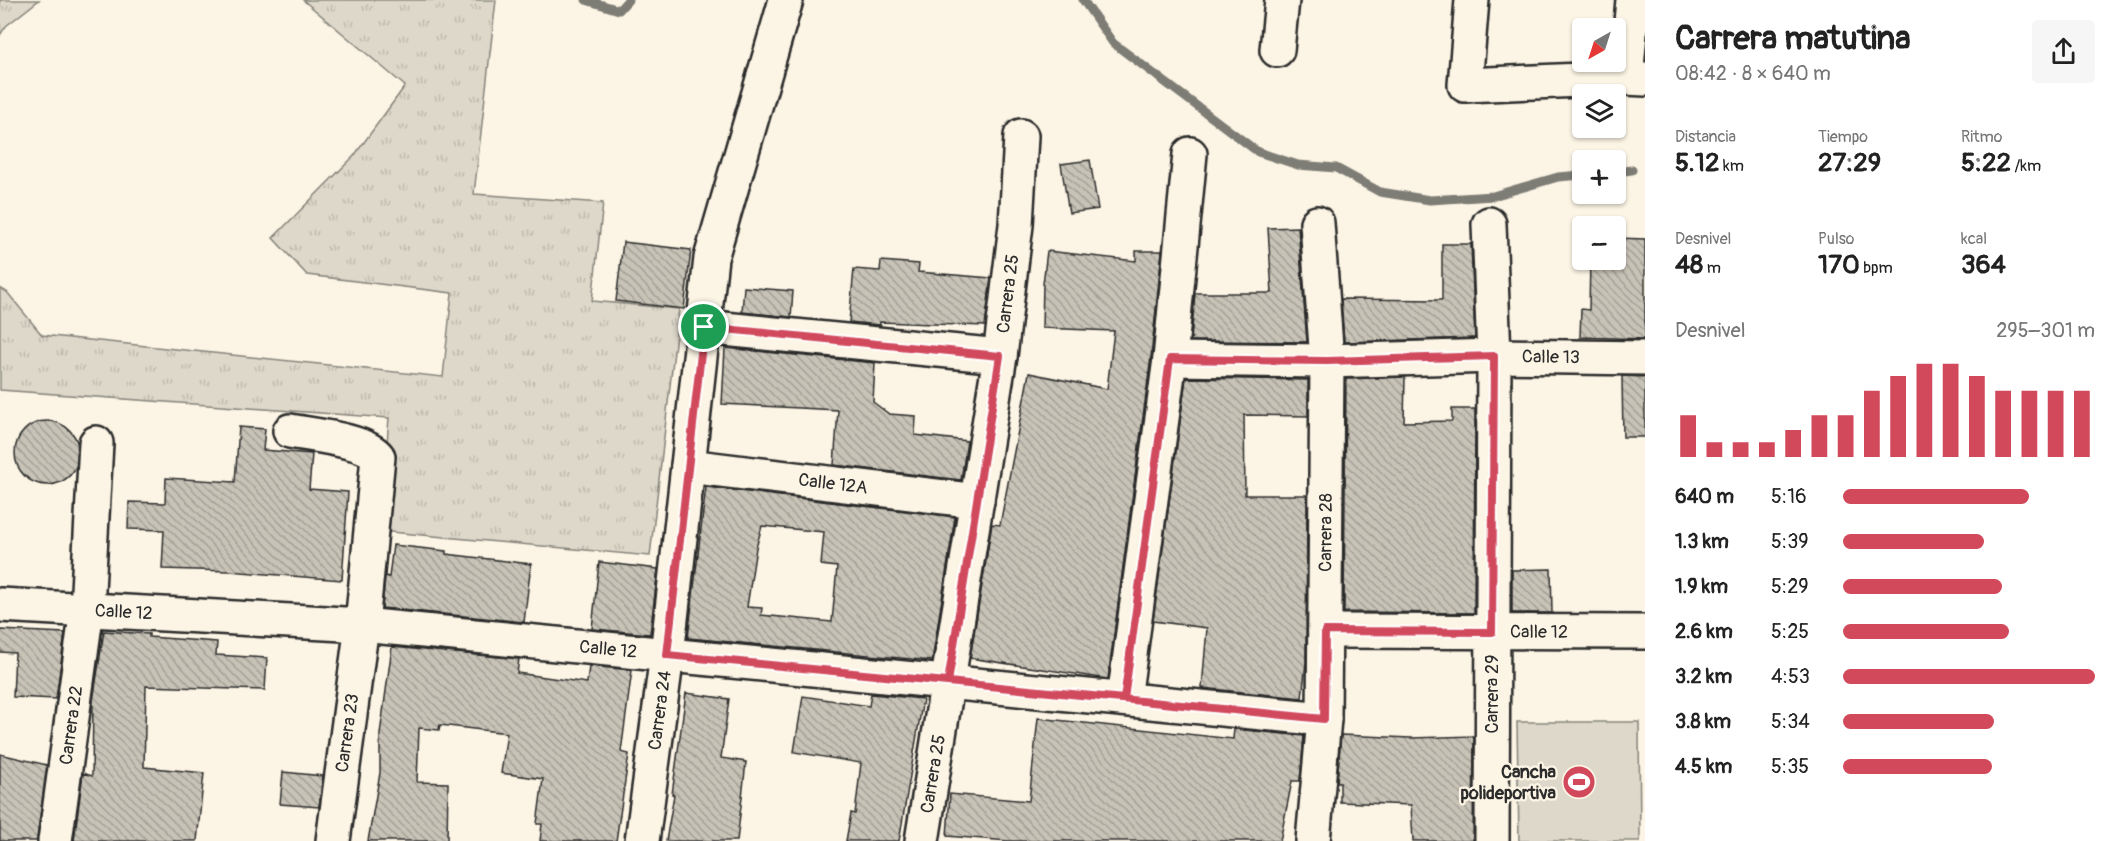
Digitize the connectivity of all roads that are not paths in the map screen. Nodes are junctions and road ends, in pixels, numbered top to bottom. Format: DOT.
graph roads {
  1 [pos="1282,0"];
  2 [pos="1472,0"];
  3 [pos="1633,0"];
  4 [pos="785,3"];
  5 [pos="1277,50"];
  6 [pos="1635,79"];
  7 [pos="1021,136"];
  8 [pos="1190,154"];
  9 [pos="1317,223"];
  10 [pos="1489,224"];
  11 [pos="704,327"];
  12 [pos="1000,356"];
  13 [pos="1494,356"];
  14 [pos="1645,358"];
  15 [pos="1170,359"];
  16 [pos="1327,361"];
  17 [pos="290,431"];
  18 [pos="96,443"];
  19 [pos="688,466"];
  20 [pos="977,501"];
  21 [pos="0,605"];
  22 [pos="87,609"];
  23 [pos="362,625"];
  24 [pos="1325,631"];
  25 [pos="1492,632"];
  26 [pos="1645,632"];
  27 [pos="667,655"];
  28 [pos="948,682"];
  29 [pos="1124,699"];
  30 [pos="1324,719"];
  31 [pos="55,841"];
  32 [pos="333,841"];
  33 [pos="642,841"];
  34 [pos="922,841"];
  35 [pos="1313,841"];
  36 [pos="1492,841"];
  1 -- 5 [label="street"];
  2 -- 6 [label="street"];
  3 -- 6 [label="street"];
  4 -- 11 [label="street, Carrera 24"];
  7 -- 12 [label="street, Carrera 25"];
  8 -- 15 [label="street"];
  9 -- 16 [label="street, Carrera 28"];
  10 -- 13 [label="street, Carrera 29"];
  11 -- 12 [label="street"];
  11 -- 19 [label="street, Carrera 24"];
  12 -- 20 [label="street, Carrera 25"];
  13 -- 14 [label="street, Calle 13"];
  13 -- 16 [label="street, Calle 13"];
  13 -- 25 [label="street, Carrera 29"];
  15 -- 16 [label="street, Calle 13"];
  15 -- 29 [label="street"];
  16 -- 24 [label="street, Carrera 28"];
  17 -- 23 [label="street, Carrera 23"];
  18 -- 22 [label="street, Carrera 22"];
  19 -- 20 [label="street, Calle 12A"];
  19 -- 27 [label="street, Carrera 24"];
  20 -- 28 [label="street, Carrera 25"];
  21 -- 22 [label="street, Calle 12"];
  22 -- 23 [label="street, Calle 12"];
  22 -- 31 [label="street, Carrera 22"];
  23 -- 27 [label="street, Calle 12"];
  23 -- 32 [label="street, Carrera 23"];
  24 -- 25 [label="street, Calle 12"];
  24 -- 30 [label="street, Carrera 28"];
  25 -- 26 [label="street, Calle 12"];
  25 -- 36 [label="street, Carrera 29"];
  27 -- 28 [label="street, Calle 12"];
  27 -- 33 [label="street, Carrera 24"];
  28 -- 29 [label="street, Calle 12"];
  28 -- 34 [label="street, Carrera 25"];
  29 -- 30 [label="street, Calle 12"];
  30 -- 35 [label="street, Carrera 28"];
}
